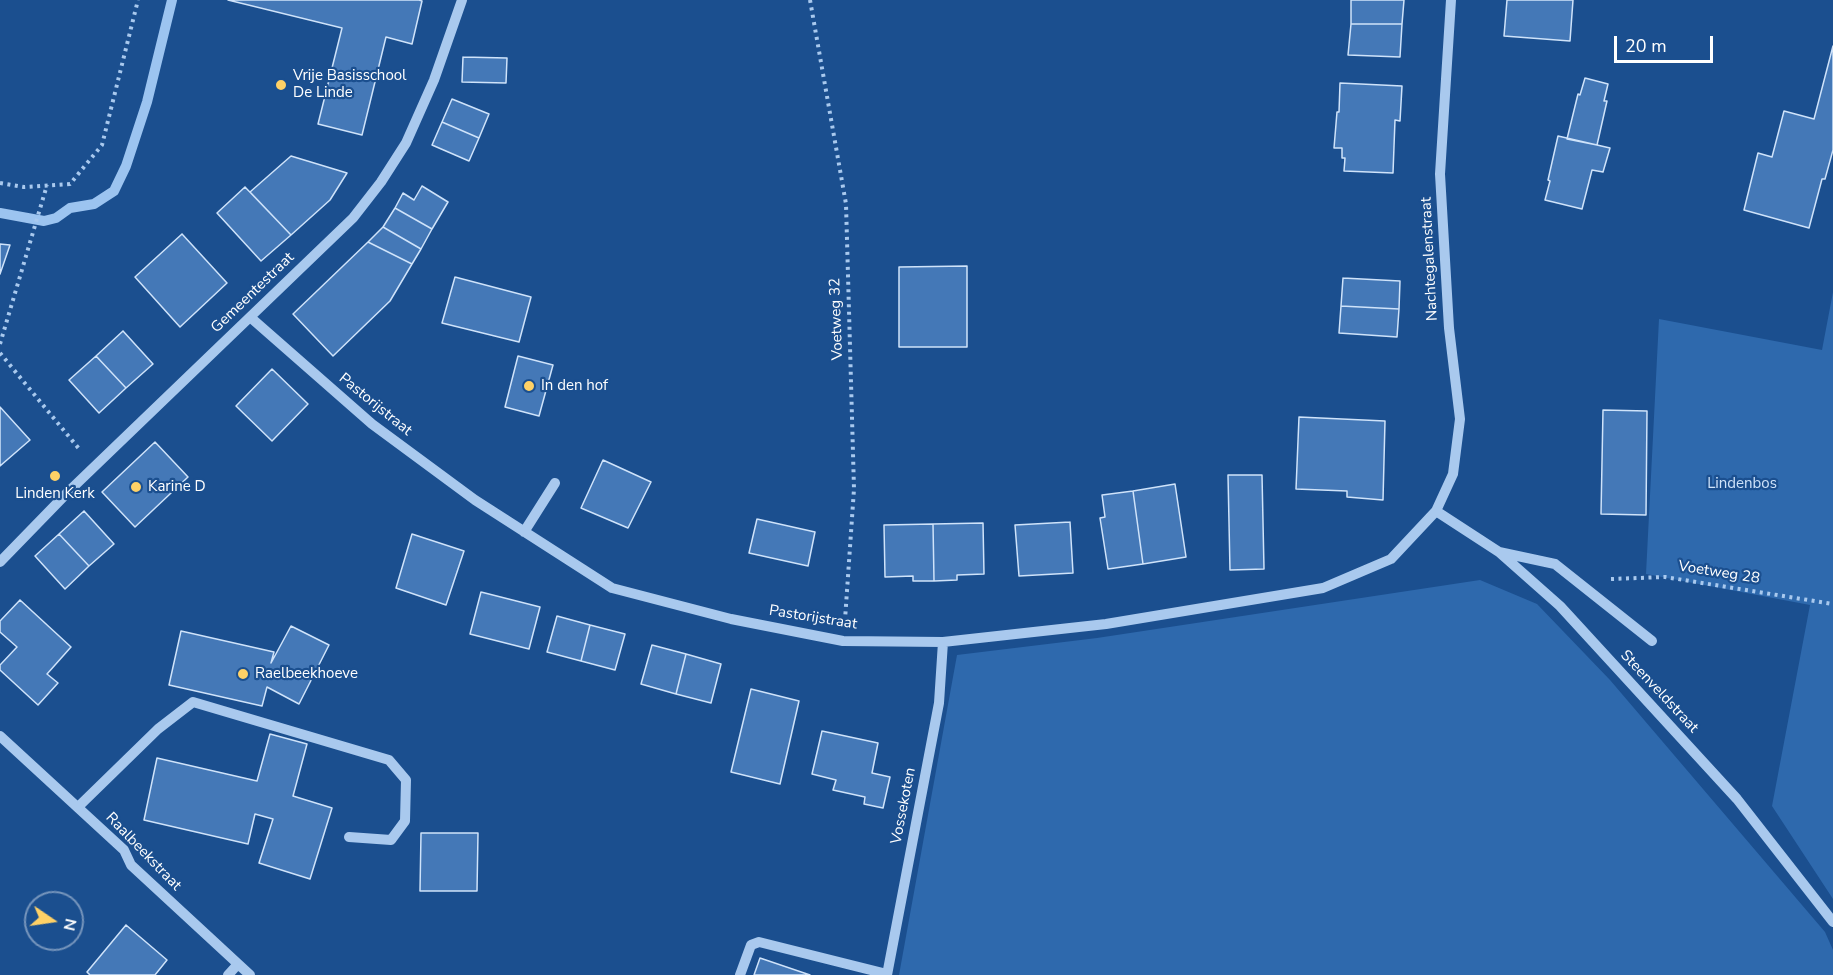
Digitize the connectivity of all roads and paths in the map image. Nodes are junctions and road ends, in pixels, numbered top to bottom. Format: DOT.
graph roads {
  1 [pos="138,0"];
  2 [pos="462,0"];
  3 [pos="810,0"];
  4 [pos="1451,0"];
  5 [pos="0,183"];
  6 [pos="47,185"];
  7 [pos="250,317"];
  8 [pos="0,344"];
  9 [pos="0,353"];
  10 [pos="94,466"];
  11 [pos="555,483"];
  12 [pos="1436,511"];
  13 [pos="524,532"];
  14 [pos="1499,552"];
  15 [pos="0,562"];
  16 [pos="1610,579"];
  17 [pos="1833,604"];
  18 [pos="843,641"];
  19 [pos="1652,641"];
  20 [pos="943,642"];
  21 [pos="0,736"];
  22 [pos="78,807"];
  23 [pos="349,837"];
  24 [pos="1833,922"];
  25 [pos="238,964"];
  26 [pos="849,971"];
  27 [pos="228,975"];
  28 [pos="250,975"];
  29 [pos="740,975"];
  30 [pos="887,975"];
  1 -- 6 [label="path"];
  2 -- 7 [label="street, Gemeentestraat"];
  3 -- 18 [label="path, Voetweg 32"];
  4 -- 12 [label="street, Nachtegalenstraat"];
  5 -- 6 [label="path"];
  6 -- 8 [label="path"];
  7 -- 10 [label="street, Gemeentestraat"];
  7 -- 13 [label="street, Pastorijstraat"];
  9 -- 10 [label="path"];
  10 -- 15 [label="street, Gemeentestraat"];
  11 -- 13 [label="street"];
  12 -- 14 [label="street, Steenveldstraat"];
  12 -- 20 [label="street, Pastorijstraat"];
  13 -- 18 [label="street, Pastorijstraat"];
  14 -- 19 [label="street"];
  14 -- 24 [label="street, Steenveldstraat"];
  16 -- 17 [label="path, Voetweg 28"];
  18 -- 20 [label="street, Pastorijstraat"];
  20 -- 30 [label="street, Vossekoten"];
  21 -- 22 [label="street, Raalbeekstraat"];
  22 -- 23 [label="street"];
  22 -- 25 [label="street, Raalbeekstraat"];
  25 -- 27 [label="street"];
  25 -- 28 [label="street, Raalbeekstraat"];
  26 -- 29 [label="street"];
  26 -- 30 [label="street"];
}
